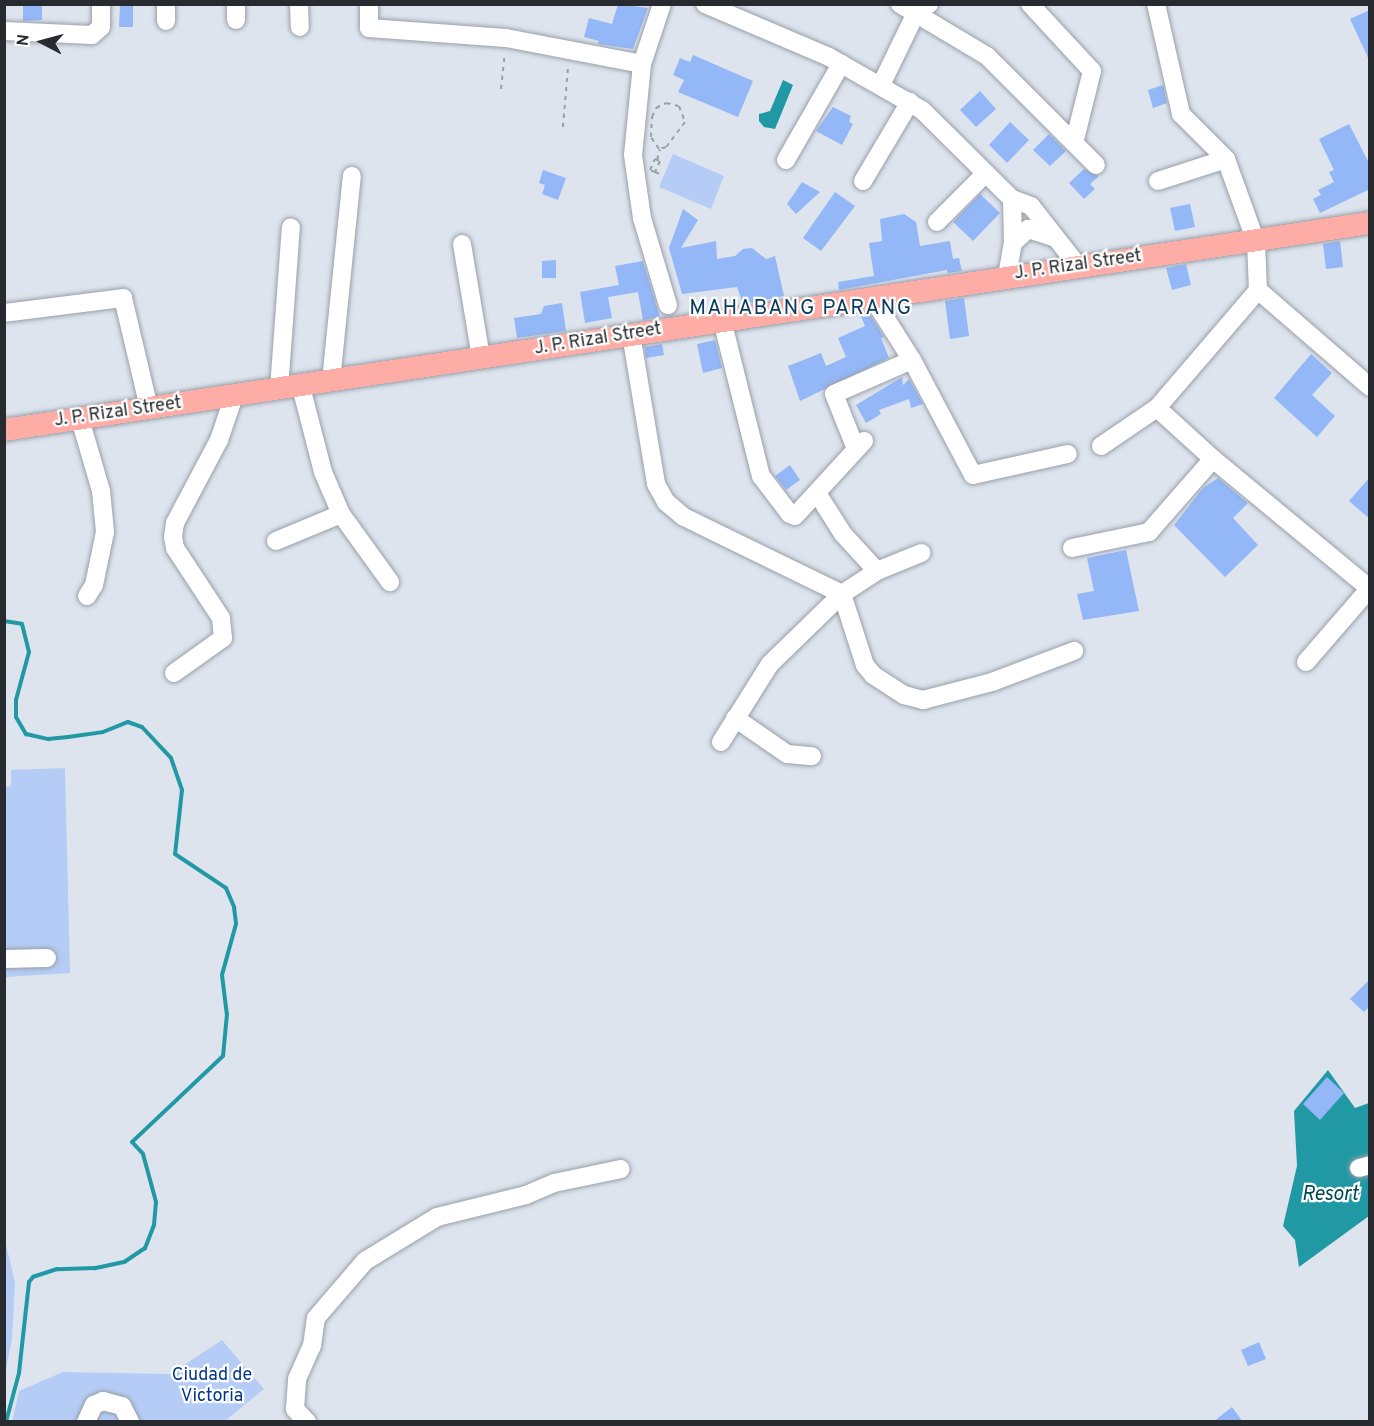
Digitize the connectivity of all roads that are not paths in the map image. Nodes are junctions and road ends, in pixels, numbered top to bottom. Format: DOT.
graph roads {
  1 [pos="101,4"];
  2 [pos="299,4"];
  3 [pos="369,4"];
  4 [pos="662,4"];
  5 [pos="705,4"];
  6 [pos="900,4"];
  7 [pos="1030,4"];
  8 [pos="1156,4"];
  9 [pos="923,9"];
  10 [pos="300,27"];
  11 [pos="4,31"];
  12 [pos="642,64"];
  13 [pos="841,64"];
  14 [pos="881,86"];
  15 [pos="910,102"];
  16 [pos="1074,143"];
  17 [pos="1226,159"];
  18 [pos="786,160"];
  19 [pos="1096,165"];
  20 [pos="986,173"];
  21 [pos="352,176"];
  22 [pos="863,181"];
  23 [pos="1158,181"];
  24 [pos="1012,199"];
  25 [pos="937,222"];
  26 [pos="1370,223"];
  27 [pos="291,227"];
  28 [pos="1053,237"];
  29 [pos="1256,242"];
  30 [pos="1013,243"];
  31 [pos="462,244"];
  32 [pos="1078,266"];
  33 [pos="1007,276"];
  34 [pos="1258,290"];
  35 [pos="872,297"];
  36 [pos="668,305"];
  37 [pos="4,313"];
  38 [pos="722,320"];
  39 [pos="631,334"];
  40 [pos="481,358"];
  41 [pos="912,360"];
  42 [pos="331,381"];
  43 [pos="1370,387"];
  44 [pos="290,388"];
  45 [pos="234,396"];
  46 [pos="149,408"];
  47 [pos="1157,408"];
  48 [pos="80,419"];
  49 [pos="4,430"];
  50 [pos="1101,446"];
  51 [pos="1068,454"];
  52 [pos="1213,459"];
  53 [pos="817,493"];
  54 [pos="341,514"];
  55 [pos="276,541"];
  56 [pos="1072,548"];
  57 [pos="921,553"];
  58 [pos="877,572"];
  59 [pos="390,582"];
  60 [pos="1369,589"];
  61 [pos="842,594"];
  62 [pos="87,596"];
  63 [pos="1074,651"];
  64 [pos="1305,662"];
  65 [pos="174,673"];
  66 [pos="735,718"];
  67 [pos="720,742"];
  68 [pos="812,756"];
  69 [pos="47,958"];
  70 [pos="4,959"];
  71 [pos="621,1169"];
  72 [pos="86,1422"];
  73 [pos="130,1422"];
  74 [pos="307,1422"];
  1 -- 11 [label="street"];
  2 -- 10 [label="street"];
  3 -- 12 [label="street"];
  4 -- 12 [label="street"];
  5 -- 13 [label="street"];
  6 -- 9 [label="street"];
  7 -- 16 [label="street"];
  8 -- 17 [label="street"];
  9 -- 14 [label="street"];
  9 -- 16 [label="street"];
  12 -- 36 [label="street"];
  13 -- 14 [label="street"];
  13 -- 18 [label="street"];
  14 -- 15 [label="street"];
  15 -- 20 [label="street"];
  15 -- 22 [label="street"];
  16 -- 19 [label="street"];
  17 -- 23 [label="street"];
  17 -- 29 [label="street"];
  20 -- 24 [label="street"];
  20 -- 25 [label="street"];
  21 -- 42 [label="street"];
  24 -- 28 [label="street"];
  24 -- 30 [label="street"];
  26 -- 29 [label="main road, J. P. Rizal Street"];
  27 -- 44 [label="street"];
  28 -- 30 [label="street"];
  28 -- 32 [label="street"];
  29 -- 32 [label="main road, J. P. Rizal Street"];
  29 -- 34 [label="street"];
  30 -- 33 [label="street"];
  31 -- 40 [label="street"];
  32 -- 33 [label="main road, J. P. Rizal Street"];
  33 -- 35 [label="main road, J. P. Rizal Street"];
  34 -- 43 [label="street"];
  34 -- 47 [label="street"];
  35 -- 38 [label="main road, J. P. Rizal Street"];
  35 -- 41 [label="street"];
  37 -- 46 [label="street"];
  38 -- 39 [label="main road, J. P. Rizal Street"];
  38 -- 53 [label="street"];
  39 -- 40 [label="main road, J. P. Rizal Street"];
  39 -- 61 [label="street"];
  40 -- 42 [label="main road, J. P. Rizal Street"];
  41 -- 51 [label="street"];
  41 -- 53 [label="street"];
  42 -- 44 [label="main road, J. P. Rizal Street"];
  44 -- 45 [label="main road, J. P. Rizal Street"];
  44 -- 54 [label="street"];
  45 -- 46 [label="main road, J. P. Rizal Street"];
  45 -- 65 [label="street"];
  46 -- 48 [label="main road, J. P. Rizal Street"];
  47 -- 50 [label="street"];
  47 -- 52 [label="street"];
  48 -- 49 [label="main road, J. P. Rizal Street"];
  48 -- 62 [label="street"];
  52 -- 56 [label="street"];
  52 -- 60 [label="street"];
  53 -- 58 [label="street"];
  54 -- 55 [label="street"];
  54 -- 59 [label="street"];
  57 -- 58 [label="street"];
  58 -- 61 [label="street"];
  60 -- 64 [label="street"];
  61 -- 63 [label="street"];
  61 -- 66 [label="street"];
  66 -- 67 [label="street"];
  66 -- 68 [label="street"];
  69 -- 70 [label="street"];
  71 -- 74 [label="street"];
  72 -- 73 [label="street"];
}
